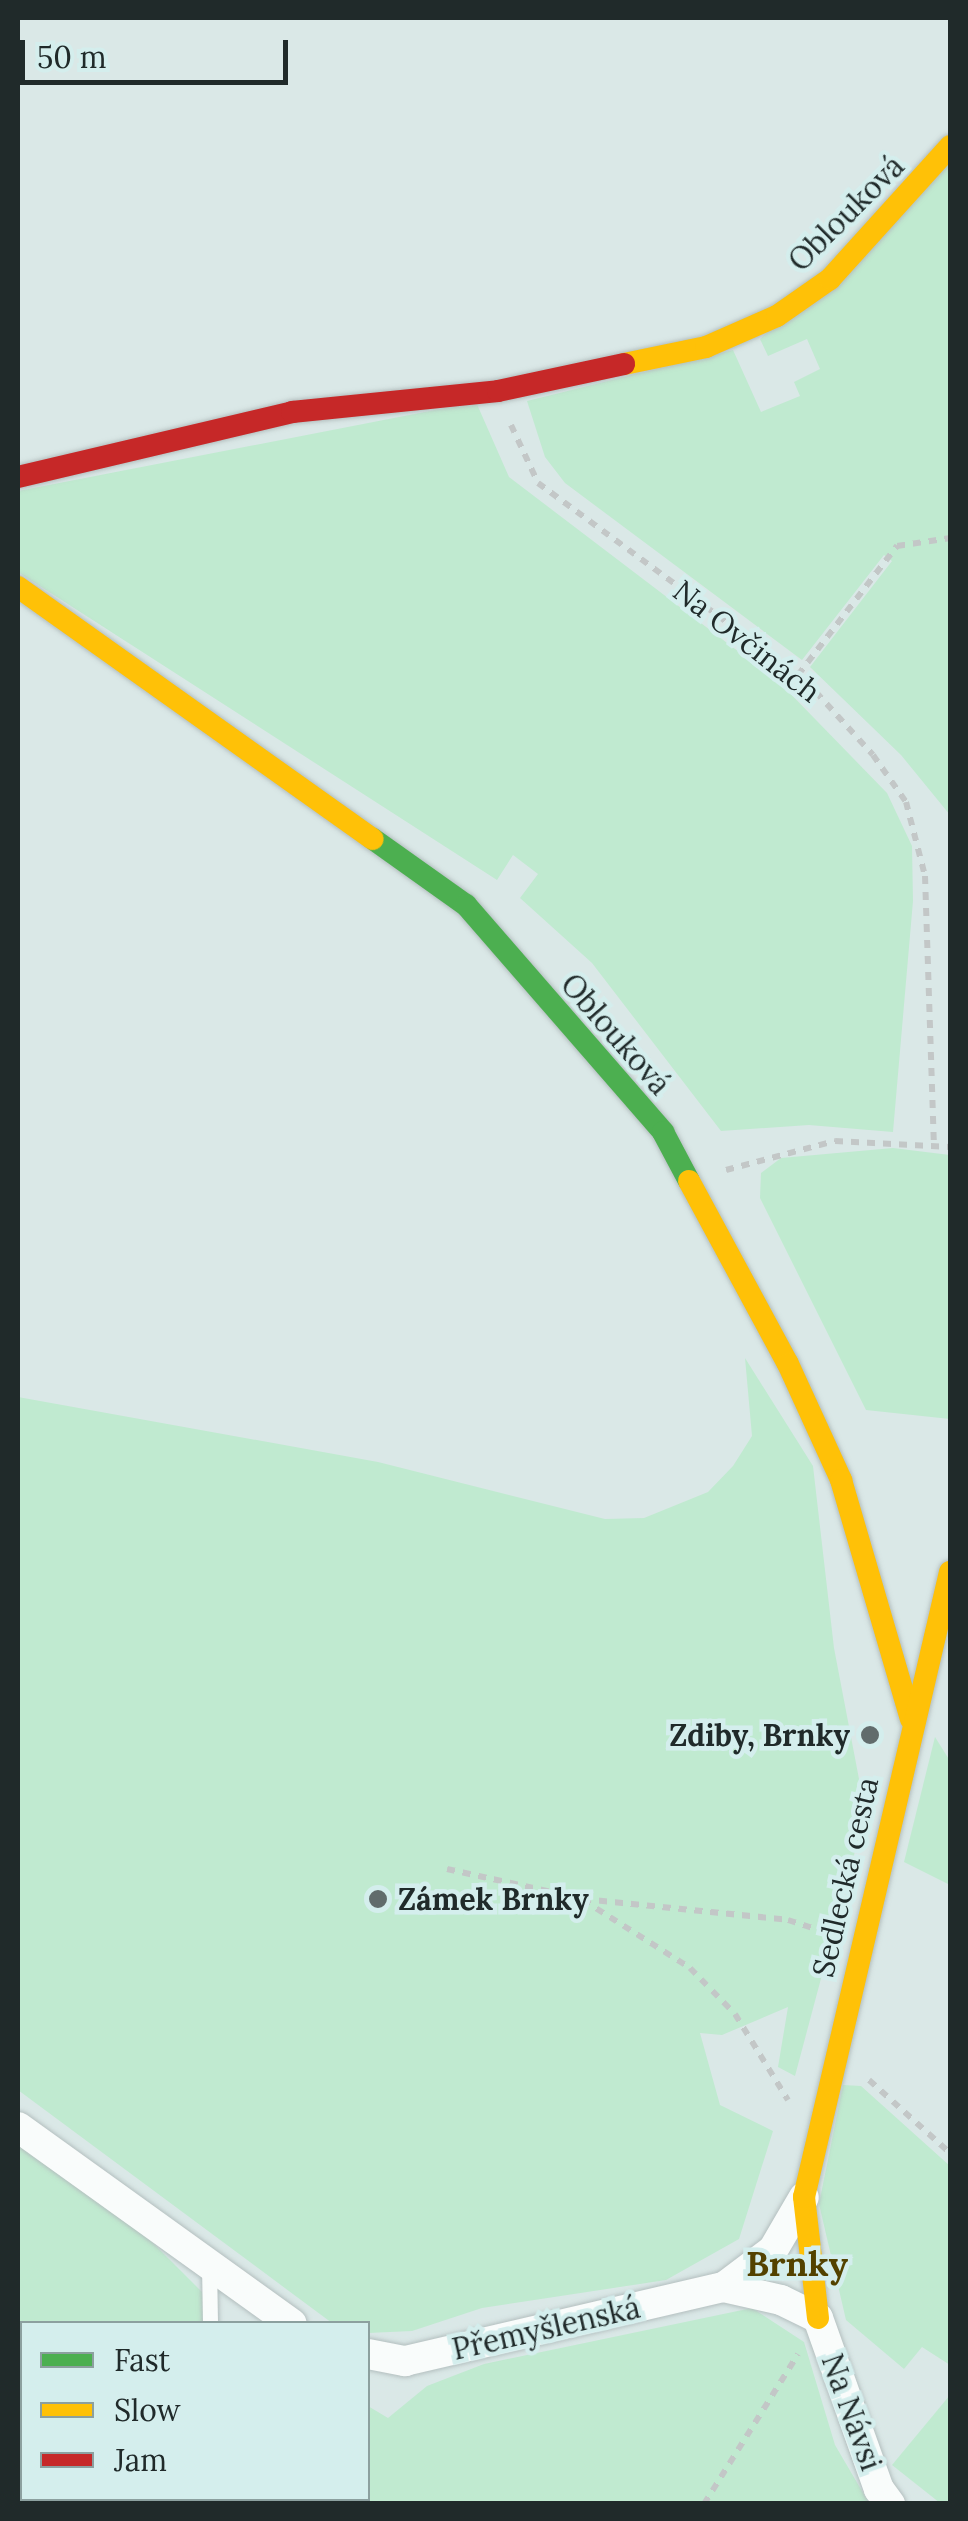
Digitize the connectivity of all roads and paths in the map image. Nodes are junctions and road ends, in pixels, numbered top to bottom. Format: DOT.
graph roads {
  1 [pos="950,146"];
  2 [pos="498,391"];
  3 [pos="18,477"];
  4 [pos="950,538"];
  5 [pos="18,587"];
  6 [pos="798,674"];
  7 [pos="934,1144"];
  8 [pos="950,1147"];
  9 [pos="688,1180"];
  10 [pos="950,1572"];
  11 [pos="911,1719"];
  12 [pos="447,1869"];
  13 [pos="583,1900"];
  14 [pos="860,1944"];
  15 [pos="836,2051"];
  16 [pos="18,2127"];
  17 [pos="816,2142"];
  18 [pos="950,2153"];
  19 [pos="804,2197"];
  20 [pos="208,2265"];
  21 [pos="724,2287"];
  22 [pos="818,2318"];
  23 [pos="210,2321"];
  24 [pos="288,2321"];
  25 [pos="370,2354"];
  26 [pos="704,2504"];
  27 [pos="890,2504"];
  1 -- 2 [label="street, Oblouková"];
  2 -- 3 [label="street, Oblouková"];
  2 -- 6 [label="path, Na Ovčinách"];
  4 -- 6 [label="path"];
  5 -- 9 [label="street, Oblouková"];
  6 -- 7 [label="path, Na Ovčinách"];
  7 -- 8 [label="path"];
  7 -- 9 [label="path"];
  9 -- 11 [label="street, Oblouková"];
  10 -- 11 [label="street, Sedlecká cesta"];
  11 -- 14 [label="street, Sedlecká cesta"];
  12 -- 13 [label="path"];
  13 -- 14 [label="path"];
  13 -- 17 [label="path"];
  14 -- 15 [label="street, Sedlecká cesta"];
  15 -- 17 [label="street, Sedlecká cesta"];
  15 -- 18 [label="path"];
  16 -- 20 [label="street"];
  17 -- 19 [label="street, Sedlecká cesta"];
  19 -- 21 [label="street"];
  19 -- 22 [label="street, Na Návsi"];
  20 -- 23 [label="lane"];
  20 -- 24 [label="street"];
  21 -- 22 [label="street, Na Návsi"];
  21 -- 25 [label="street, Přemyšlenská"];
  22 -- 26 [label="path"];
  22 -- 27 [label="street, Na Návsi"];
}
